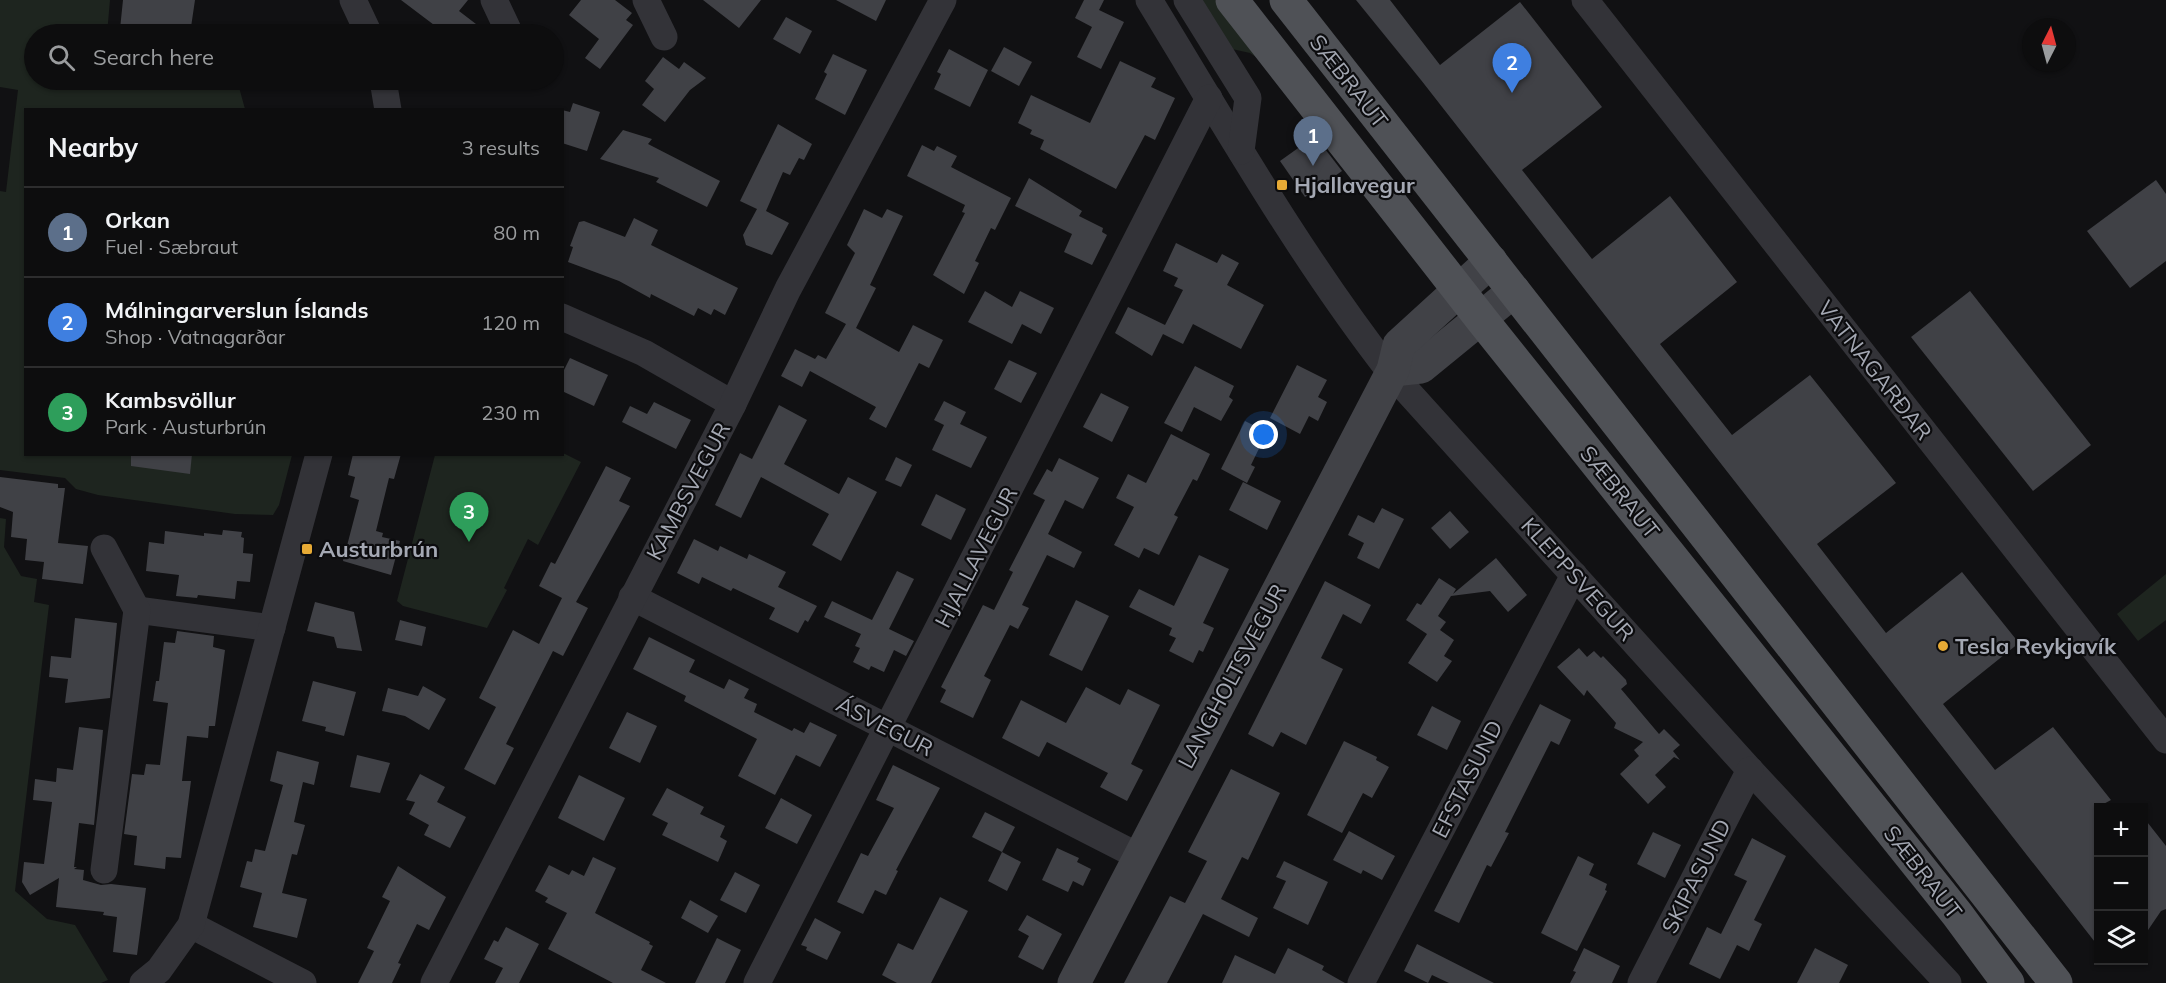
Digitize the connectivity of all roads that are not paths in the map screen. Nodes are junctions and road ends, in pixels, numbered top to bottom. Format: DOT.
graph roads {
  1 [pos="352,0"];
  2 [pos="494,0"];
  3 [pos="646,0"];
  4 [pos="943,0"];
  5 [pos="1149,0"];
  6 [pos="1187,0"];
  7 [pos="1233,0"];
  8 [pos="1286,0"];
  9 [pos="1585,0"];
  10 [pos="364,24"];
  11 [pos="505,24"];
  12 [pos="664,37"];
  13 [pos="385,90"];
  14 [pos="1209,98"];
  15 [pos="388,108"];
  16 [pos="1241,151"];
  17 [pos="1491,261"];
  18 [pos="1459,290"];
  19 [pos="1514,291"];
  20 [pos="564,318"];
  21 [pos="1482,320"];
  22 [pos="1392,371"];
  23 [pos="733,404"];
  24 [pos="318,456"];
  25 [pos="104,548"];
  26 [pos="1574,575"];
  27 [pos="632,597"];
  28 [pos="137,610"];
  29 [pos="272,628"];
  30 [pos="889,728"];
  31 [pos="2166,740"];
  32 [pos="1750,770"];
  33 [pos="1138,856"];
  34 [pos="104,870"];
  35 [pos="191,925"];
  36 [pos="143,983"];
  37 [pos="303,983"];
  38 [pos="434,983"];
  39 [pos="758,983"];
  40 [pos="1074,983"];
  41 [pos="1361,983"];
  42 [pos="1641,983"];
  43 [pos="1948,983"];
  44 [pos="2008,983"];
  45 [pos="2056,983"];
  1 -- 10 [label="street"];
  2 -- 11 [label="street"];
  3 -- 12 [label="street"];
  4 -- 23 [label="street, KAMBSVEGUR"];
  5 -- 14 [label="street, KLEPPSVEGUR"];
  6 -- 16 [label="street"];
  7 -- 18 [label="main road, SÆBRAUT"];
  8 -- 17 [label="main road, SÆBRAUT"];
  9 -- 31 [label="street, VATNAGARÐAR"];
  13 -- 15 [label="street"];
  14 -- 16 [label="street, KLEPPSVEGUR"];
  14 -- 30 [label="street, HJALLAVEGUR"];
  16 -- 22 [label="street, KLEPPSVEGUR"];
  17 -- 18 [label="street, LANGHOLTSVEGUR"];
  17 -- 19 [label="main road, SÆBRAUT"];
  18 -- 21 [label="main road, SÆBRAUT"];
  18 -- 22 [label="street, LANGHOLTSVEGUR"];
  19 -- 21 [label="street"];
  19 -- 45 [label="main road, SÆBRAUT"];
  20 -- 23 [label="street"];
  21 -- 22 [label="street"];
  21 -- 44 [label="main road, SÆBRAUT"];
  22 -- 26 [label="street, KLEPPSVEGUR"];
  22 -- 33 [label="street, LANGHOLTSVEGUR"];
  23 -- 27 [label="street, KAMBSVEGUR"];
  24 -- 29 [label="street"];
  25 -- 28 [label="street"];
  26 -- 32 [label="street, KLEPPSVEGUR"];
  26 -- 41 [label="street, EFSTASUND"];
  27 -- 30 [label="street, ÁSVEGUR"];
  27 -- 38 [label="street, KAMBSVEGUR"];
  28 -- 29 [label="street"];
  28 -- 34 [label="street"];
  29 -- 35 [label="street"];
  30 -- 33 [label="street, ÁSVEGUR"];
  30 -- 39 [label="street, HJALLAVEGUR"];
  32 -- 42 [label="street, SKIPASUND"];
  32 -- 43 [label="street, KLEPPSVEGUR"];
  33 -- 40 [label="street, LANGHOLTSVEGUR"];
  35 -- 36 [label="street"];
  35 -- 37 [label="street"];
}
